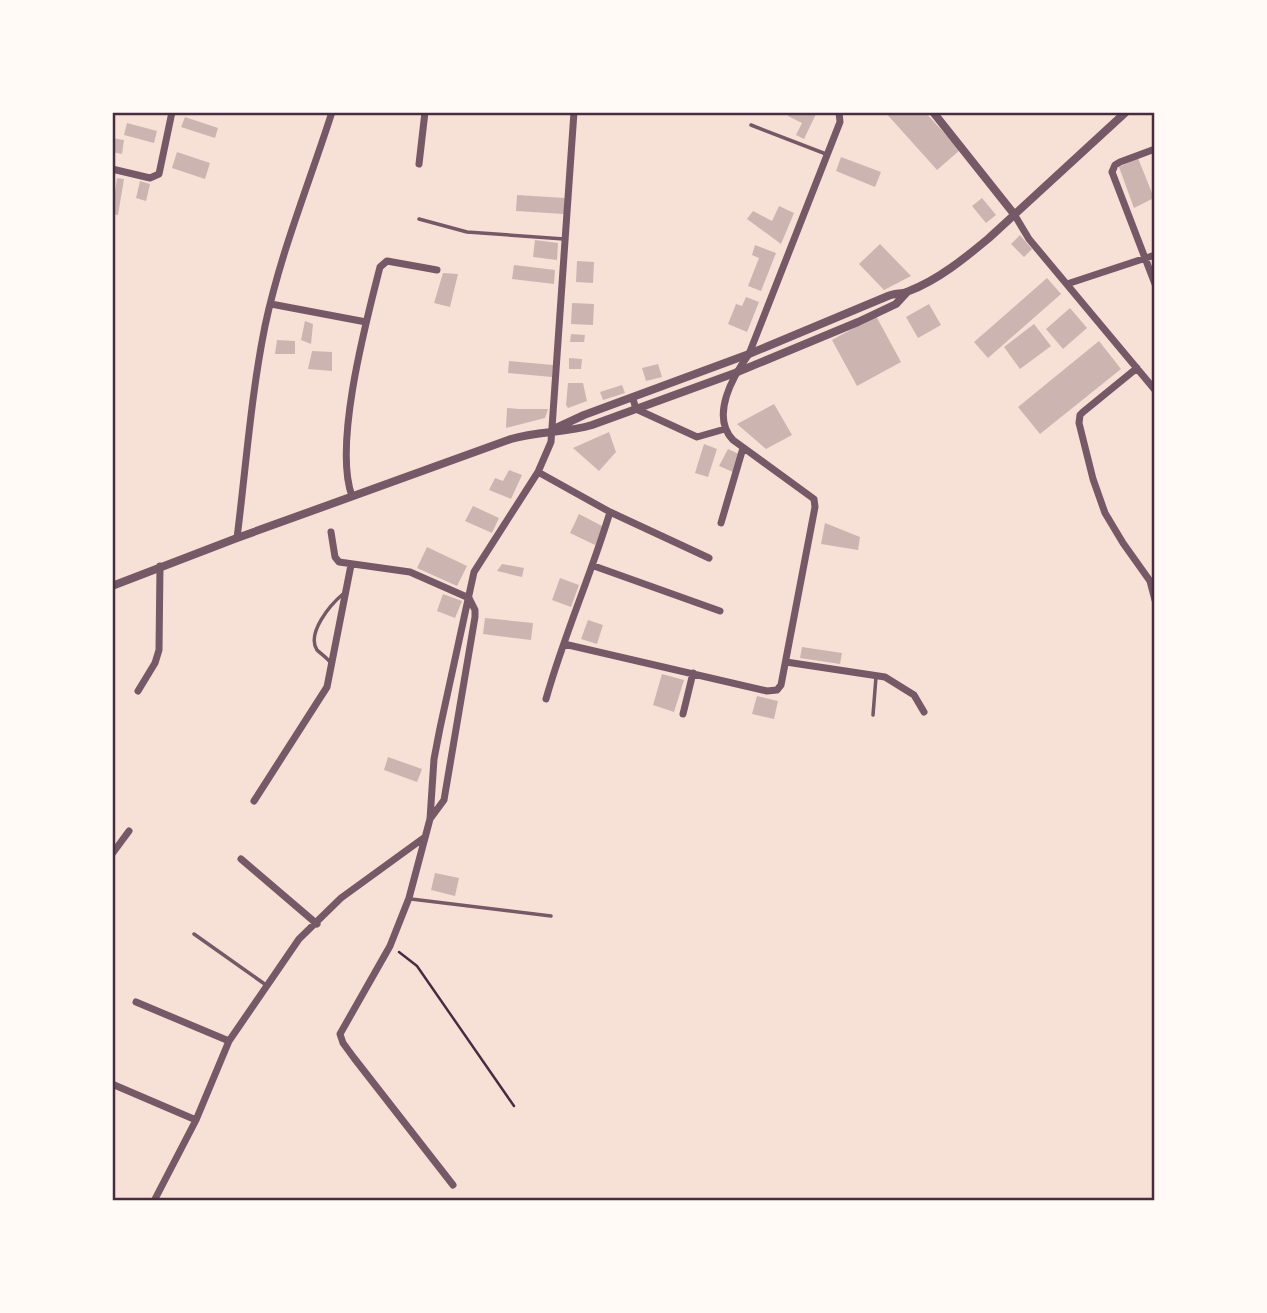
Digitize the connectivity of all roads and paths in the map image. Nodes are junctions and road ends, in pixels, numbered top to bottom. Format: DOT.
graph roads {
  1 [pos="172,112"];
  2 [pos="332,112"];
  3 [pos="425,112"];
  4 [pos="574,112"];
  5 [pos="839,112"];
  6 [pos="933,112"];
  7 [pos="1126,112"];
  8 [pos="751,125"];
  9 [pos="1155,149"];
  10 [pos="826,154"];
  11 [pos="419,164"];
  12 [pos="112,169"];
  13 [pos="1014,215"];
  14 [pos="419,219"];
  15 [pos="564,239"];
  16 [pos="1155,255"];
  17 [pos="1145,259"];
  18 [pos="437,270"];
  19 [pos="1067,284"];
  20 [pos="1155,284"];
  21 [pos="907,292"];
  22 [pos="271,304"];
  23 [pos="366,322"];
  24 [pos="749,354"];
  25 [pos="1137,368"];
  26 [pos="735,373"];
  27 [pos="1155,390"];
  28 [pos="633,399"];
  29 [pos="636,409"];
  30 [pos="725,429"];
  31 [pos="552,431"];
  32 [pos="743,448"];
  33 [pos="538,472"];
  34 [pos="352,496"];
  35 [pos="610,512"];
  36 [pos="721,523"];
  37 [pos="331,532"];
  38 [pos="237,538"];
  39 [pos="709,558"];
  40 [pos="351,565"];
  41 [pos="160,566"];
  42 [pos="594,566"];
  43 [pos="1153,579"];
  44 [pos="112,586"];
  45 [pos="347,590"];
  46 [pos="469,598"];
  47 [pos="1155,600"];
  48 [pos="720,611"];
  49 [pos="564,644"];
  50 [pos="786,662"];
  51 [pos="332,666"];
  52 [pos="693,673"];
  53 [pos="876,675"];
  54 [pos="138,691"];
  55 [pos="547,699"];
  56 [pos="924,712"];
  57 [pos="683,715"];
  58 [pos="873,715"];
  59 [pos="254,801"];
  60 [pos="430,819"];
  61 [pos="129,831"];
  62 [pos="425,837"];
  63 [pos="112,854"];
  64 [pos="241,859"];
  65 [pos="409,898"];
  66 [pos="551,916"];
  67 [pos="317,924"];
  68 [pos="194,934"];
  69 [pos="390,946"];
  70 [pos="267,986"];
  71 [pos="136,1002"];
  72 [pos="229,1041"];
  73 [pos="112,1084"];
  74 [pos="514,1106"];
  75 [pos="196,1121"];
  76 [pos="453,1185"];
  77 [pos="154,1201"];
  1 -- 12 [label="street"];
  2 -- 22 [label="street"];
  3 -- 11 [label="street"];
  4 -- 15 [label="street"];
  5 -- 10 [label="street"];
  6 -- 13 [label="street"];
  7 -- 13 [label="street"];
  8 -- 10 [label="lane"];
  9 -- 17 [label="street"];
  10 -- 24 [label="street"];
  13 -- 19 [label="street"];
  13 -- 21 [label="street"];
  14 -- 15 [label="lane"];
  15 -- 31 [label="street"];
  16 -- 17 [label="street"];
  17 -- 19 [label="street"];
  17 -- 20 [label="street"];
  18 -- 23 [label="street"];
  19 -- 25 [label="street"];
  21 -- 24 [label="street"];
  21 -- 26 [label="street"];
  22 -- 23 [label="street"];
  22 -- 38 [label="street"];
  23 -- 34 [label="street"];
  24 -- 26 [label="street"];
  24 -- 28 [label="street"];
  25 -- 27 [label="street"];
  25 -- 43 [label="street"];
  26 -- 29 [label="street"];
  26 -- 30 [label="street"];
  28 -- 29 [label="street"];
  28 -- 31 [label="street"];
  29 -- 30 [label="street"];
  29 -- 31 [label="street"];
  30 -- 32 [label="street"];
  31 -- 33 [label="street"];
  31 -- 34 [label="street"];
  32 -- 36 [label="street"];
  32 -- 50 [label="street"];
  33 -- 35 [label="street"];
  33 -- 46 [label="street"];
  34 -- 38 [label="street"];
  35 -- 39 [label="street"];
  35 -- 42 [label="street"];
  37 -- 40 [label="street"];
  38 -- 41 [label="street"];
  40 -- 45 [label="street"];
  40 -- 46 [label="street"];
  41 -- 44 [label="street"];
  41 -- 54 [label="street"];
  42 -- 48 [label="street"];
  42 -- 49 [label="street"];
  43 -- 47 [label="street"];
  45 -- 51 [label="street"];
  45 -- 51 [label="lane"];
  46 -- 60 [label="street"];
  46 -- 60 [label="street"];
  49 -- 52 [label="street"];
  49 -- 55 [label="street"];
  50 -- 52 [label="street"];
  50 -- 53 [label="street"];
  51 -- 59 [label="street"];
  52 -- 57 [label="street"];
  53 -- 56 [label="street"];
  53 -- 58 [label="lane"];
  60 -- 62 [label="street"];
  61 -- 63 [label="street"];
  62 -- 65 [label="street"];
  62 -- 67 [label="street"];
  64 -- 67 [label="street"];
  65 -- 66 [label="lane"];
  65 -- 69 [label="street"];
  67 -- 70 [label="street"];
  68 -- 70 [label="lane"];
  69 -- 74 [label="path"];
  69 -- 76 [label="street"];
  70 -- 72 [label="street"];
  71 -- 72 [label="street"];
  72 -- 75 [label="street"];
  73 -- 75 [label="street"];
  75 -- 77 [label="street"];
}
